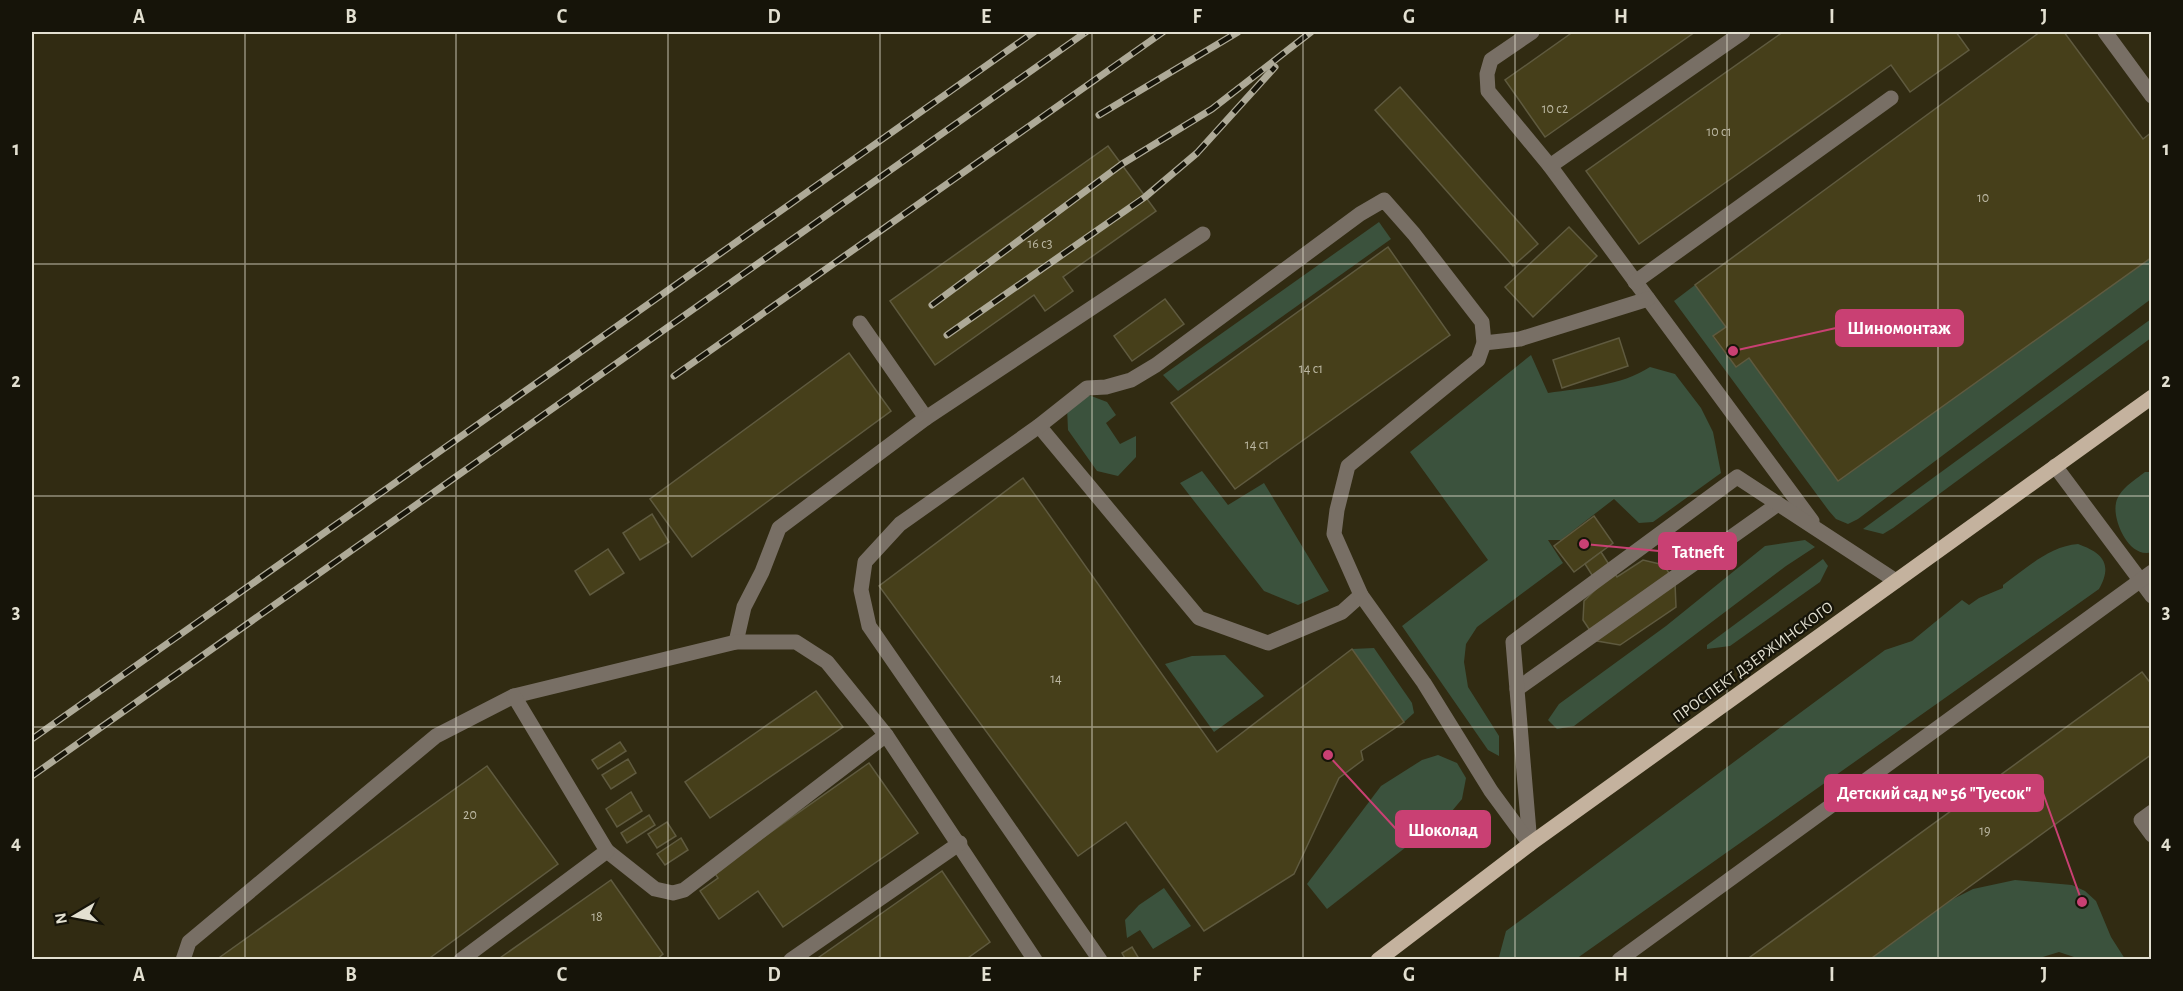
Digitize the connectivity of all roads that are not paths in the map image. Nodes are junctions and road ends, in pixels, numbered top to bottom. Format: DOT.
graph roads {
  1 [pos="1532,32"];
  2 [pos="1743,32"];
  3 [pos="2105,32"];
  4 [pos="2151,96"];
  5 [pos="1891,98"];
  6 [pos="1550,166"];
  7 [pos="1203,234"];
  8 [pos="1635,282"];
  9 [pos="1648,299"];
  10 [pos="860,323"];
  11 [pos="1484,343"];
  12 [pos="2151,397"];
  13 [pos="926,418"];
  14 [pos="1039,426"];
  15 [pos="2055,466"];
  16 [pos="1778,504"];
  17 [pos="1817,529"];
  18 [pos="2146,576"];
  19 [pos="1896,581"];
  20 [pos="1361,595"];
  21 [pos="2151,596"];
  22 [pos="736,642"];
  23 [pos="1517,689"];
  24 [pos="514,696"];
  25 [pos="886,735"];
  26 [pos="2151,812"];
  27 [pos="2151,835"];
  28 [pos="960,843"];
  29 [pos="1530,844"];
  30 [pos="607,851"];
  31 [pos="183,960"];
  32 [pos="461,960"];
  33 [pos="791,960"];
  34 [pos="1035,960"];
  35 [pos="1100,960"];
  36 [pos="1378,960"];
  37 [pos="1619,960"];
  1 -- 6 [label="lane"];
  2 -- 6 [label="lane"];
  3 -- 4 [label="lane"];
  5 -- 8 [label="lane"];
  6 -- 8 [label="lane"];
  7 -- 13 [label="lane"];
  8 -- 9 [label="lane"];
  9 -- 11 [label="lane"];
  9 -- 17 [label="lane"];
  10 -- 13 [label="lane"];
  11 -- 14 [label="lane"];
  11 -- 20 [label="lane"];
  12 -- 15 [label="main road, ПРОСПЕКТ ДЗЕРЖИНСКОГО"];
  13 -- 22 [label="lane"];
  14 -- 20 [label="lane"];
  14 -- 35 [label="lane"];
  15 -- 18 [label="lane"];
  15 -- 19 [label="main road, ПРОСПЕКТ ДЗЕРЖИНСКОГО"];
  16 -- 17 [label="lane"];
  16 -- 23 [label="lane"];
  16 -- 23 [label="lane"];
  17 -- 19 [label="lane"];
  18 -- 21 [label="lane"];
  18 -- 37 [label="lane"];
  19 -- 29 [label="main road, ПРОСПЕКТ ДЗЕРЖИНСКОГО"];
  20 -- 29 [label="lane"];
  22 -- 24 [label="lane"];
  22 -- 25 [label="lane"];
  23 -- 29 [label="lane"];
  24 -- 30 [label="lane"];
  24 -- 31 [label="lane"];
  25 -- 28 [label="lane"];
  25 -- 30 [label="lane"];
  26 -- 27 [label="lane"];
  28 -- 33 [label="lane"];
  28 -- 34 [label="lane"];
  29 -- 36 [label="main road, ПРОСПЕКТ ДЗЕРЖИНСКОГО"];
  30 -- 32 [label="lane"];
}
